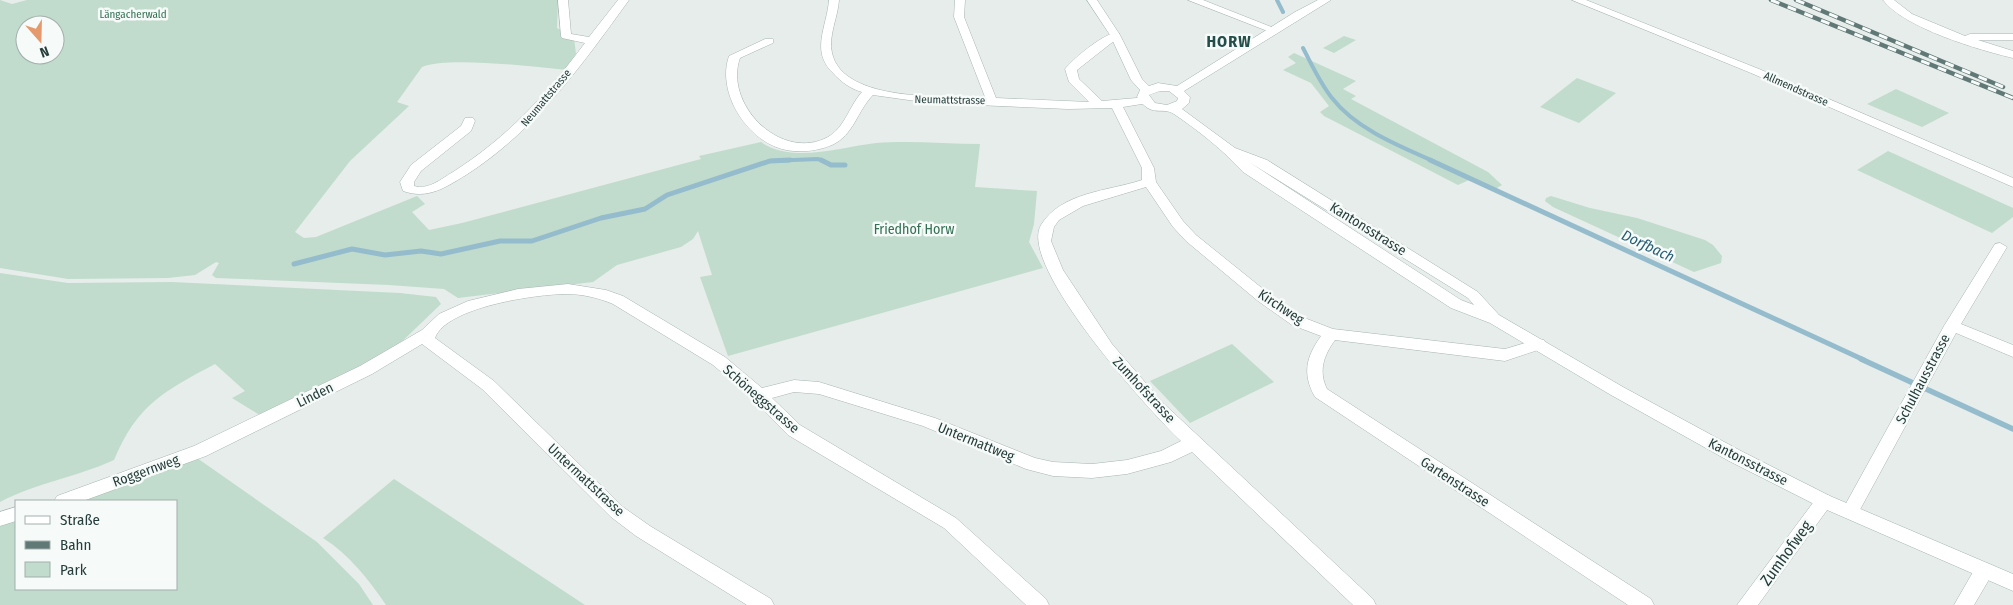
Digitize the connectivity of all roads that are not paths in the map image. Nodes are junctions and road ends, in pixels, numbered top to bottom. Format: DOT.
graph roads {
  1 [pos="563,0"];
  2 [pos="624,0"];
  3 [pos="834,0"];
  4 [pos="960,0"];
  5 [pos="1092,0"];
  6 [pos="1193,0"];
  7 [pos="1326,0"];
  8 [pos="1577,0"];
  9 [pos="1888,0"];
  10 [pos="1274,30"];
  11 [pos="1115,36"];
  12 [pos="1958,37"];
  13 [pos="2013,37"];
  14 [pos="592,41"];
  15 [pos="770,41"];
  16 [pos="2013,56"];
  17 [pos="1784,70"];
  18 [pos="1770,78"];
  19 [pos="1178,90"];
  20 [pos="870,91"];
  21 [pos="1145,95"];
  22 [pos="990,100"];
  23 [pos="1098,104"];
  24 [pos="1117,106"];
  25 [pos="1174,108"];
  26 [pos="469,121"];
  27 [pos="1149,182"];
  28 [pos="2013,183"];
  29 [pos="2000,246"];
  30 [pos="1952,326"];
  31 [pos="427,334"];
  32 [pos="1331,334"];
  33 [pos="1538,344"];
  34 [pos="2013,352"];
  35 [pos="759,395"];
  36 [pos="1194,444"];
  37 [pos="200,451"];
  38 [pos="66,500"];
  39 [pos="1824,501"];
  40 [pos="1850,512"];
  41 [pos="15,514"];
  42 [pos="0,518"];
  43 [pos="1984,571"];
  44 [pos="2013,583"];
  45 [pos="764,605"];
  46 [pos="1039,605"];
  47 [pos="1366,605"];
  48 [pos="1644,605"];
  49 [pos="1747,605"];
  50 [pos="1964,605"];
  1 -- 14 [label="street"];
  2 -- 14 [label="street, Neumattstrasse"];
  3 -- 20 [label="street, Neumattstrasse"];
  4 -- 22 [label="street"];
  5 -- 11 [label="street"];
  6 -- 10 [label="street"];
  7 -- 10 [label="street"];
  8 -- 18 [label="street, Allmendstrasse"];
  9 -- 12 [label="street"];
  10 -- 19 [label="street"];
  11 -- 21 [label="street"];
  11 -- 23 [label="street"];
  12 -- 13 [label="street"];
  12 -- 16 [label="street"];
  14 -- 26 [label="street, Neumattstrasse"];
  15 -- 20 [label="street"];
  17 -- 18 [label="street"];
  18 -- 28 [label="street, Allmendstrasse"];
  19 -- 21 [label="street, Neumattstrasse"];
  19 -- 25 [label="street"];
  20 -- 22 [label="street, Neumattstrasse"];
  21 -- 24 [label="street, Neumattstrasse"];
  21 -- 25 [label="street"];
  22 -- 23 [label="street, Neumattstrasse"];
  23 -- 24 [label="street, Neumattstrasse"];
  24 -- 27 [label="street, Kirchweg"];
  25 -- 33 [label="street, Kantonsstrasse"];
  27 -- 32 [label="street, Kirchweg"];
  27 -- 36 [label="street, Zumhofstrasse"];
  29 -- 30 [label="street, Schulhausstrasse"];
  30 -- 34 [label="street"];
  30 -- 40 [label="street, Schulhausstrasse"];
  31 -- 35 [label="street, Schöneggstrasse"];
  31 -- 37 [label="street, Linden"];
  31 -- 45 [label="street, Untermattstrasse"];
  32 -- 33 [label="street, Kirchweg"];
  32 -- 48 [label="street, Gartenstrasse"];
  33 -- 39 [label="street, Kantonsstrasse"];
  35 -- 36 [label="street, Untermattweg"];
  35 -- 46 [label="street, Schöneggstrasse"];
  36 -- 47 [label="street, Zumhofstrasse"];
  37 -- 38 [label="street, Roggernweg"];
  39 -- 40 [label="street, Kantonsstrasse"];
  39 -- 49 [label="street, Zumhofweg"];
  40 -- 43 [label="street, Kantonsstrasse"];
  41 -- 42 [label="street"];
  43 -- 44 [label="street, Kantonsstrasse"];
  43 -- 50 [label="street"];
}
